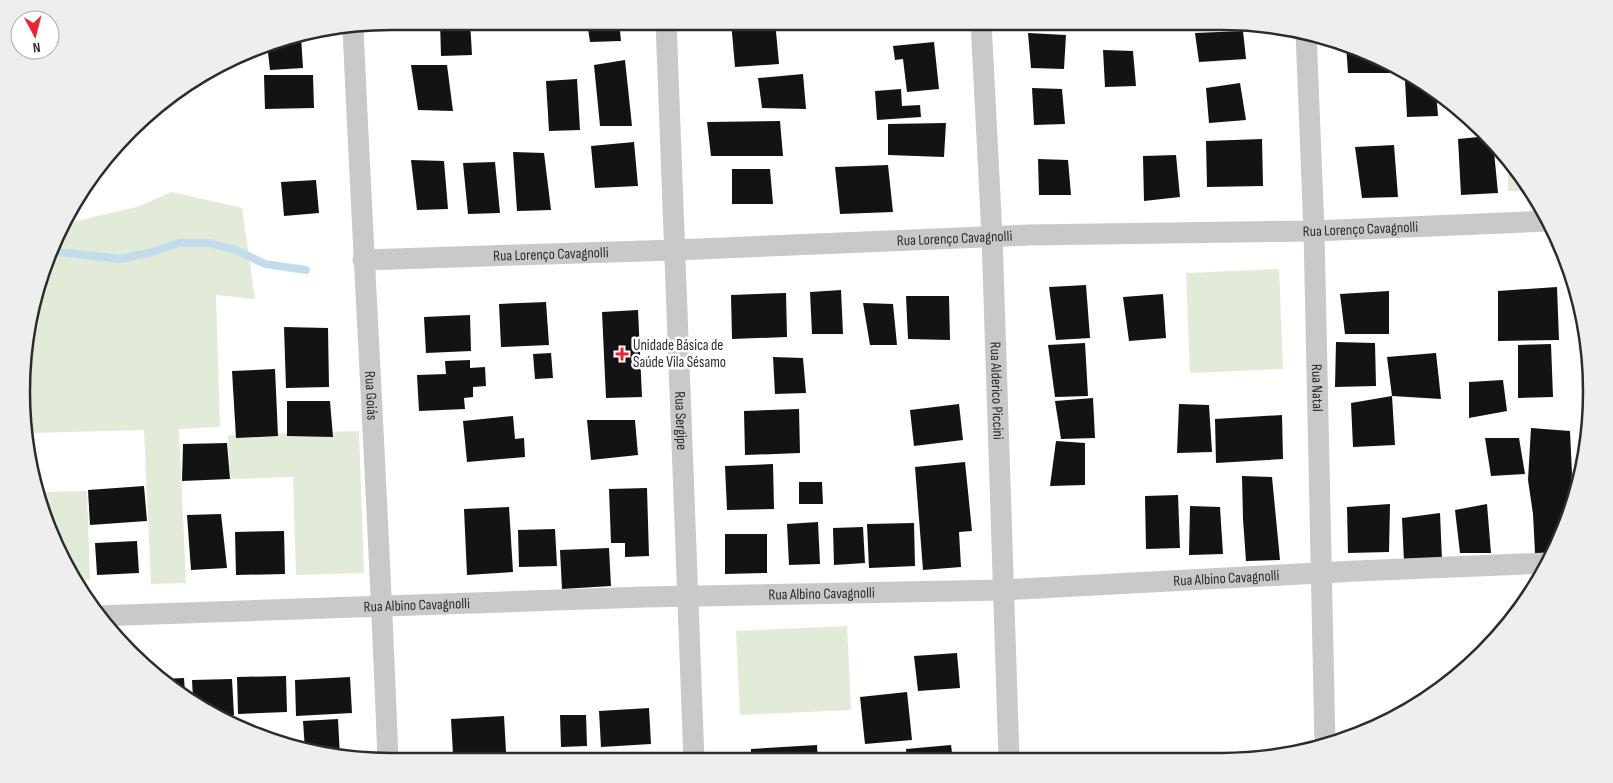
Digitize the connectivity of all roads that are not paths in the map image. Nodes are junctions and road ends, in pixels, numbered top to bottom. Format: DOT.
graph roads {
  1 [pos="666,30"];
  2 [pos="981,30"];
  3 [pos="353,32"];
  4 [pos="1306,40"];
  5 [pos="1540,221"];
  6 [pos="1314,231"];
  7 [pos="992,236"];
  8 [pos="675,250"];
  9 [pos="363,260"];
  10 [pos="1540,563"];
  11 [pos="1320,573"];
  12 [pos="1004,590"];
  13 [pos="687,596"];
  14 [pos="382,605"];
  15 [pos="108,616"];
  16 [pos="1324,738"];
  17 [pos="388,753"];
  18 [pos="694,753"];
  19 [pos="1009,753"];
  1 -- 8 [label="street, Rua Sergipe"];
  2 -- 7 [label="street, Rua Alderico Piccini"];
  3 -- 9 [label="street, Rua Goiás"];
  4 -- 6 [label="street, Rua Natal"];
  5 -- 6 [label="street, Rua Lorenço Cavagnolli"];
  6 -- 7 [label="street, Rua Lorenço Cavagnolli"];
  6 -- 11 [label="street, Rua Natal"];
  7 -- 8 [label="street, Rua Lorenço Cavagnolli"];
  7 -- 12 [label="street, Rua Alderico Piccini"];
  8 -- 9 [label="street, Rua Lorenço Cavagnolli"];
  8 -- 13 [label="street, Rua Sergipe"];
  9 -- 14 [label="street, Rua Goiás"];
  10 -- 11 [label="street, Rua Albino Cavagnolli"];
  11 -- 12 [label="street, Rua Albino Cavagnolli"];
  11 -- 16 [label="street, Rua Natal"];
  12 -- 13 [label="street, Rua Albino Cavagnolli"];
  12 -- 19 [label="street, Rua Alderico Piccini"];
  13 -- 14 [label="street, Rua Albino Cavagnolli"];
  13 -- 18 [label="street, Rua Sergipe"];
  14 -- 15 [label="street, Rua Albino Cavagnolli"];
  14 -- 17 [label="street, Rua Goiás"];
}
